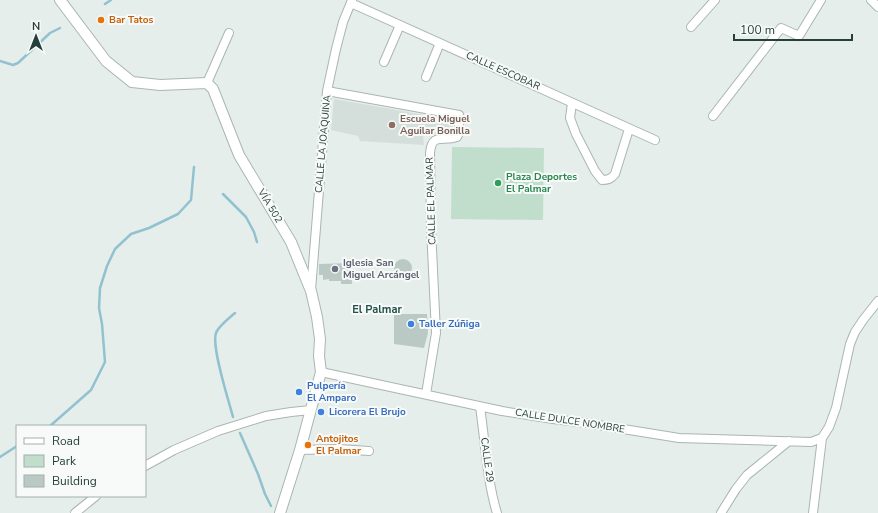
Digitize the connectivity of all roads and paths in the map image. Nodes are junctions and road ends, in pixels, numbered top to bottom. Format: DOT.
graph roads {
  1 [pos="60,0"];
  2 [pos="715,0"];
  3 [pos="821,0"];
  4 [pos="871,0"];
  5 [pos="351,1"];
  6 [pos="878,7"];
  7 [pos="400,25"];
  8 [pos="691,27"];
  9 [pos="229,32"];
  10 [pos="440,43"];
  11 [pos="384,62"];
  12 [pos="426,77"];
  13 [pos="207,83"];
  14 [pos="327,91"];
  15 [pos="572,103"];
  16 [pos="713,116"];
  17 [pos="629,129"];
  18 [pos="655,140"];
  19 [pos="311,291"];
  20 [pos="878,301"];
  21 [pos="321,372"];
  22 [pos="426,394"];
  23 [pos="480,407"];
  24 [pos="311,410"];
  25 [pos="822,438"];
  26 [pos="788,441"];
  27 [pos="300,450"];
  28 [pos="369,451"];
  29 [pos="146,465"];
  30 [pos="95,497"];
  31 [pos="75,513"];
  32 [pos="280,513"];
  33 [pos="497,513"];
  34 [pos="721,513"];
  35 [pos="813,513"];
  1 -- 13 [label="street"];
  2 -- 8 [label="street"];
  3 -- 16 [label="street"];
  4 -- 6 [label="street"];
  5 -- 7 [label="street, CALLE ESCOBAR"];
  5 -- 14 [label="street, CALLE LA JOAQUINA"];
  7 -- 10 [label="street, CALLE ESCOBAR"];
  7 -- 11 [label="street"];
  9 -- 13 [label="street"];
  10 -- 12 [label="street"];
  10 -- 15 [label="street, CALLE ESCOBAR"];
  13 -- 19 [label="street, VÍA 502"];
  14 -- 19 [label="street, CALLE LA JOAQUINA"];
  14 -- 22 [label="street, CALLE EL PALMAR"];
  15 -- 17 [label="street, CALLE ESCOBAR"];
  15 -- 17 [label="street"];
  17 -- 18 [label="street, CALLE ESCOBAR"];
  19 -- 21 [label="street, VÍA 502"];
  20 -- 25 [label="street"];
  21 -- 22 [label="street, CALLE DULCE NOMBRE"];
  21 -- 24 [label="street, VÍA 502"];
  22 -- 23 [label="street, CALLE DULCE NOMBRE"];
  23 -- 26 [label="street, CALLE DULCE NOMBRE"];
  23 -- 33 [label="street, CALLE 29"];
  24 -- 27 [label="street, VÍA 502"];
  24 -- 29 [label="street"];
  25 -- 26 [label="street, CALLE DULCE NOMBRE"];
  25 -- 35 [label="street"];
  26 -- 34 [label="street"];
  27 -- 28 [label="street"];
  27 -- 32 [label="street, VÍA 502"];
  30 -- 31 [label="street"];
}
